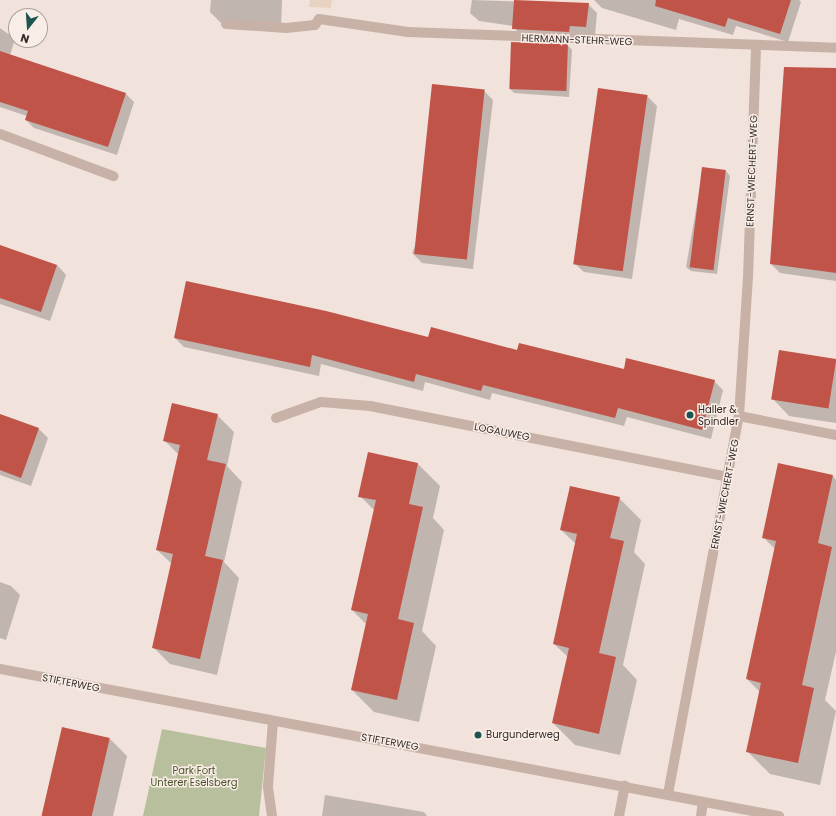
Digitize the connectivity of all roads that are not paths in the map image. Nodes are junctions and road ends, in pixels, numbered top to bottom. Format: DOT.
graph roads {
  1 [pos="226,24"];
  2 [pos="756,46"];
  3 [pos="836,48"];
  4 [pos="0,134"];
  5 [pos="113,176"];
  6 [pos="739,416"];
  7 [pos="276,418"];
  8 [pos="836,435"];
  9 [pos="728,477"];
  10 [pos="0,669"];
  11 [pos="273,721"];
  12 [pos="625,786"];
  13 [pos="668,794"];
  14 [pos="703,802"];
  15 [pos="272,816"];
  16 [pos="618,816"];
  17 [pos="701,816"];
  18 [pos="779,816"];
  1 -- 2 [label="street, HERMANN-STEHR-WEG"];
  2 -- 3 [label="street, HERMANN-STEHR-WEG"];
  2 -- 6 [label="street, ERNST-WIECHERT-WEG"];
  4 -- 5 [label="street"];
  6 -- 8 [label="street"];
  6 -- 9 [label="street, ERNST-WIECHERT-WEG"];
  7 -- 9 [label="street, LOGAUWEG"];
  9 -- 13 [label="street, ERNST-WIECHERT-WEG"];
  10 -- 11 [label="street, STIFTERWEG"];
  11 -- 12 [label="street, STIFTERWEG"];
  11 -- 15 [label="street"];
  12 -- 13 [label="street, STIFTERWEG"];
  12 -- 16 [label="street"];
  13 -- 14 [label="street, STIFTERWEG"];
  14 -- 17 [label="street"];
  14 -- 18 [label="street, STIFTERWEG"];
}
